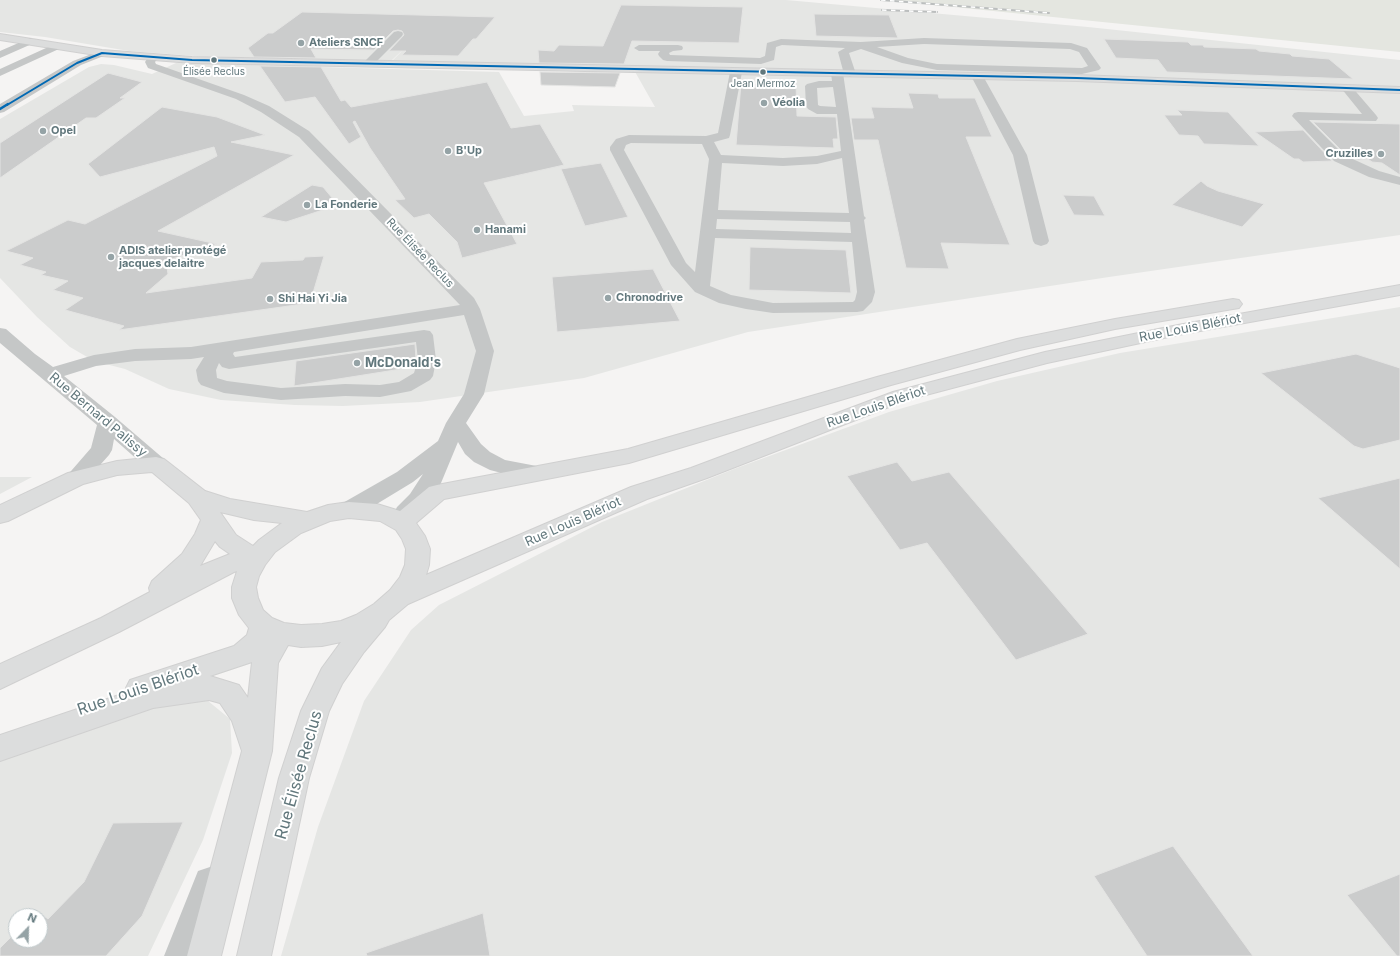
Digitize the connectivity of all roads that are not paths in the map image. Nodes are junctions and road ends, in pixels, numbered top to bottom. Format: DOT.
graph roads {
  1 [pos="398,34"];
  2 [pos="0,37"];
  3 [pos="30,41"];
  4 [pos="862,45"];
  5 [pos="57,46"];
  6 [pos="639,48"];
  7 [pos="671,48"];
  8 [pos="686,48"];
  9 [pos="759,49"];
  10 [pos="772,50"];
  11 [pos="843,52"];
  12 [pos="102,53"];
  13 [pos="0,55"];
  14 [pos="153,58"];
  15 [pos="369,63"];
  16 [pos="736,72"];
  17 [pos="0,73"];
  18 [pos="977,76"];
  19 [pos="842,77"];
  20 [pos="1346,88"];
  21 [pos="1400,90"];
  22 [pos="0,109"];
  23 [pos="842,111"];
  24 [pos="707,140"];
  25 [pos="848,153"];
  26 [pos="716,159"];
  27 [pos="1400,182"];
  28 [pos="709,214"];
  29 [pos="858,218"];
  30 [pos="707,233"];
  31 [pos="860,238"];
  32 [pos="1041,241"];
  33 [pos="1400,275"];
  34 [pos="701,288"];
  35 [pos="1400,290"];
  36 [pos="471,309"];
  37 [pos="0,333"];
  38 [pos="222,348"];
  39 [pos="50,374"];
  40 [pos="108,422"];
  41 [pos="456,423"];
  42 [pos="448,444"];
  43 [pos="156,464"];
  44 [pos="539,473"];
  45 [pos="76,478"];
  46 [pos="197,497"];
  47 [pos="349,510"];
  48 [pos="0,516"];
  49 [pos="213,520"];
  50 [pos="308,520"];
  51 [pos="401,522"];
  52 [pos="256,559"];
  53 [pos="391,604"];
  54 [pos="110,625"];
  55 [pos="272,629"];
  56 [pos="0,677"];
  57 [pos="0,740"];
  58 [pos="0,748"];
  59 [pos="257,751"];
  60 [pos="242,802"];
  61 [pos="181,956"];
  62 [pos="204,956"];
  63 [pos="254,956"];
  1 -- 15 [label="street"];
  2 -- 3 [label="main road"];
  3 -- 5 [label="main road"];
  3 -- 13 [label="street"];
  4 -- 4 [label="street"];
  4 -- 10 [label="street"];
  4 -- 11 [label="street"];
  5 -- 12 [label="main road"];
  5 -- 17 [label="street"];
  6 -- 7 [label="street"];
  7 -- 8 [label="street"];
  7 -- 10 [label="street"];
  9 -- 10 [label="street"];
  10 -- 11 [label="street"];
  11 -- 19 [label="street"];
  12 -- 14 [label="main road"];
  12 -- 22 [label="street"];
  14 -- 15 [label="main road"];
  14 -- 36 [label="street, Rue Élisée Reclus"];
  15 -- 16 [label="main road"];
  16 -- 19 [label="main road"];
  16 -- 24 [label="street"];
  18 -- 19 [label="main road"];
  18 -- 20 [label="main road"];
  18 -- 32 [label="street"];
  19 -- 23 [label="street"];
  19 -- 23 [label="street"];
  20 -- 21 [label="main road"];
  20 -- 27 [label="street"];
  23 -- 25 [label="street"];
  24 -- 26 [label="street"];
  24 -- 34 [label="street"];
  25 -- 26 [label="street"];
  25 -- 29 [label="street"];
  26 -- 28 [label="street"];
  28 -- 29 [label="street"];
  28 -- 30 [label="street"];
  29 -- 31 [label="street"];
  30 -- 31 [label="street"];
  30 -- 34 [label="street"];
  31 -- 34 [label="street"];
  33 -- 44 [label="main road, Rue Louis Blériot"];
  35 -- 53 [label="main road, Rue Louis Blériot"];
  36 -- 38 [label="street"];
  36 -- 41 [label="street, Rue Élisée Reclus"];
  37 -- 39 [label="street, Rue Bernard Palissy"];
  38 -- 38 [label="street"];
  38 -- 39 [label="street"];
  39 -- 40 [label="street, Rue Bernard Palissy"];
  40 -- 43 [label="street, Rue Bernard Palissy"];
  40 -- 45 [label="street"];
  41 -- 42 [label="street, Rue Élisée Reclus"];
  41 -- 44 [label="street"];
  42 -- 47 [label="street"];
  42 -- 51 [label="street, Rue Élisée Reclus"];
  43 -- 45 [label="main road"];
  43 -- 46 [label="main road, Rue Bernard Palissy"];
  44 -- 51 [label="main road, Rue Louis Blériot"];
  45 -- 48 [label="main road"];
  46 -- 49 [label="main road, Rue Bernard Palissy"];
  46 -- 50 [label="main road, Rue Bernard Palissy"];
  47 -- 50 [label="main road"];
  47 -- 51 [label="main road"];
  49 -- 52 [label="main road, Rue Bernard Palissy"];
  49 -- 54 [label="main road"];
  50 -- 52 [label="main road"];
  51 -- 53 [label="main road, Rue Élisée Reclus"];
  52 -- 54 [label="main road"];
  52 -- 55 [label="main road"];
  53 -- 55 [label="main road"];
  53 -- 63 [label="main road, Rue Élisée Reclus"];
  54 -- 56 [label="main road"];
  55 -- 57 [label="main road, Rue Louis Blériot"];
  55 -- 59 [label="main road"];
  58 -- 59 [label="main road"];
  59 -- 60 [label="main road"];
  60 -- 61 [label="street"];
  60 -- 62 [label="main road"];
}
